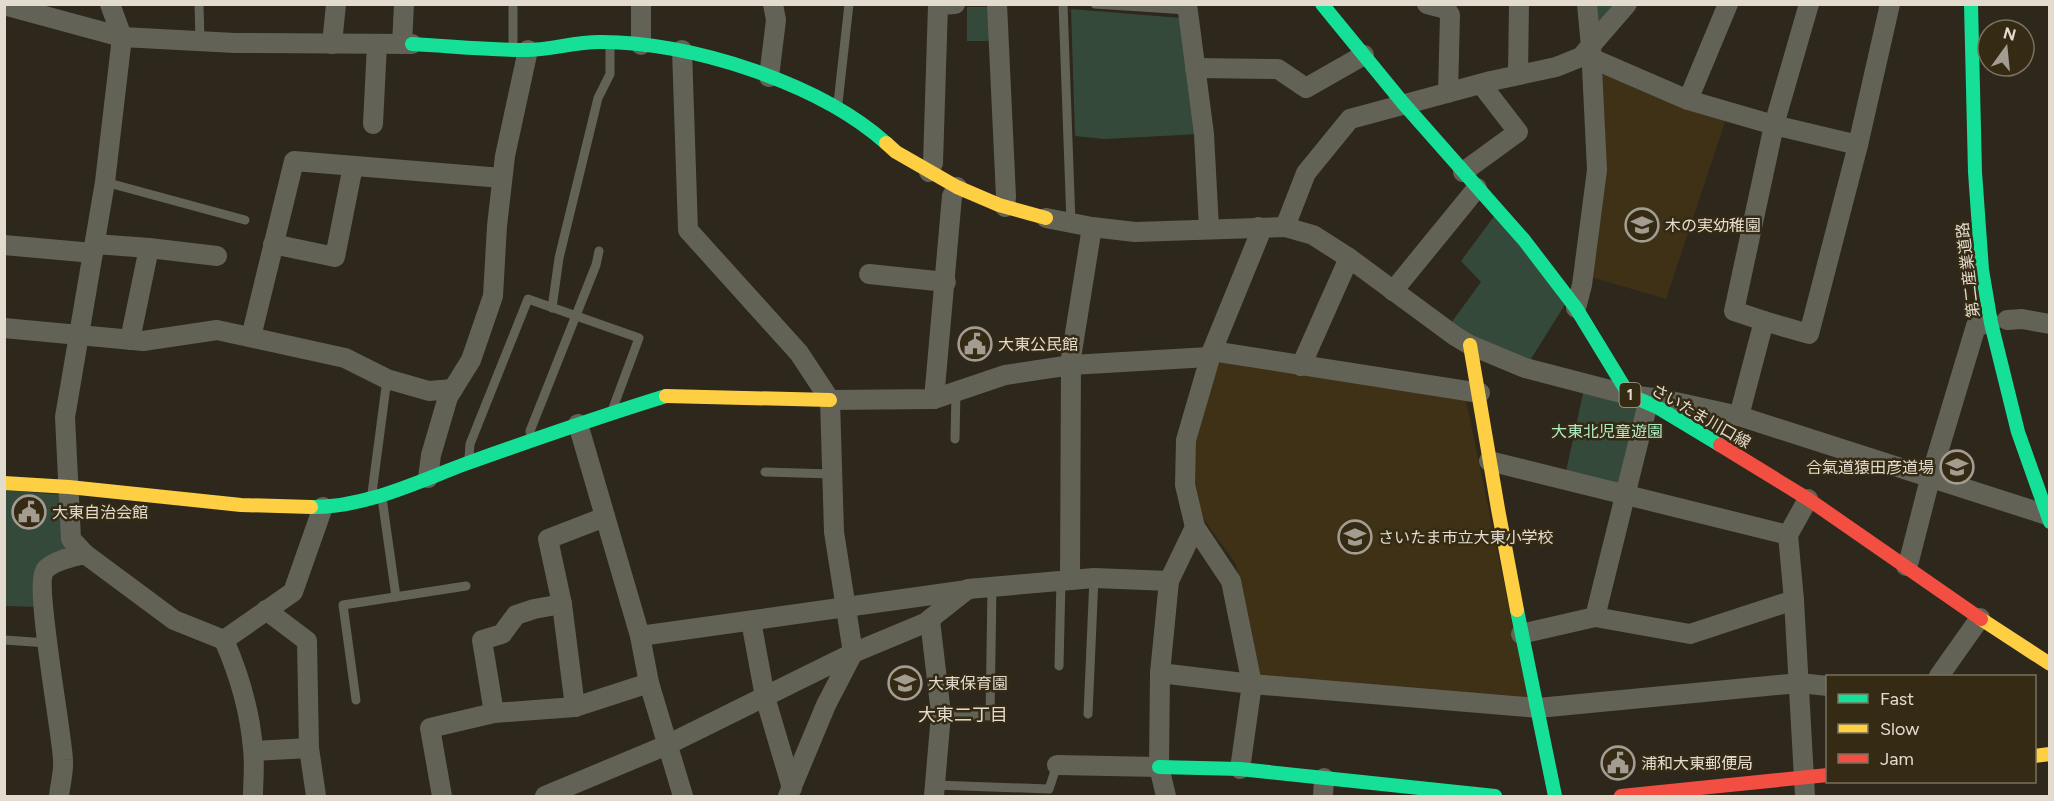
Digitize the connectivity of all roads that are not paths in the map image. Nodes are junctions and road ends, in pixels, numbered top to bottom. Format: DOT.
graph roads {
  1 [pos="4,4"];
  2 [pos="110,4"];
  3 [pos="199,4"];
  4 [pos="336,4"];
  5 [pos="404,4"];
  6 [pos="513,4"];
  7 [pos="641,4"];
  8 [pos="773,4"];
  9 [pos="849,4"];
  10 [pos="955,4"];
  11 [pos="997,4"];
  12 [pos="1063,4"];
  13 [pos="1095,4"];
  14 [pos="1322,4"];
  15 [pos="1519,4"];
  16 [pos="1587,4"];
  17 [pos="1627,4"];
  18 [pos="1728,4"];
  19 [pos="1809,4"];
  20 [pos="1890,4"];
  21 [pos="1971,4"];
  22 [pos="1440,6"];
  23 [pos="1187,7"];
  24 [pos="1341,13"];
  25 [pos="122,37"];
  26 [pos="200,41"];
  27 [pos="610,43"];
  28 [pos="332,44"];
  29 [pos="377,44"];
  30 [pos="407,44"];
  31 [pos="641,45"];
  32 [pos="520,50"];
  33 [pos="682,50"];
  34 [pos="1591,52"];
  35 [pos="1364,55"];
  36 [pos="1195,68"];
  37 [pos="1518,75"];
  38 [pos="769,77"];
  39 [pos="1481,84"];
  40 [pos="1448,93"];
  41 [pos="1688,100"];
  42 [pos="1403,104"];
  43 [pos="837,109"];
  44 [pos="373,124"];
  45 [pos="1774,125"];
  46 [pos="1858,145"];
  47 [pos="353,166"];
  48 [pos="929,172"];
  49 [pos="1463,172"];
  50 [pos="502,178"];
  51 [pos="105,182"];
  52 [pos="957,187"];
  53 [pos="1477,188"];
  54 [pos="1005,207"];
  55 [pos="1046,218"];
  56 [pos="245,219"];
  57 [pos="1071,223"];
  58 [pos="1092,227"];
  59 [pos="1258,227"];
  60 [pos="1286,227"];
  61 [pos="1209,228"];
  62 [pos="273,244"];
  63 [pos="4,245"];
  64 [pos="94,248"];
  65 [pos="148,248"];
  66 [pos="599,251"];
  67 [pos="217,256"];
  68 [pos="1349,258"];
  69 [pos="869,274"];
  70 [pos="946,282"];
  71 [pos="1393,291"];
  72 [pos="552,308"];
  73 [pos="1576,308"];
  74 [pos="575,316"];
  75 [pos="2003,320"];
  76 [pos="1764,321"];
  77 [pos="2049,324"];
  78 [pos="4,328"];
  79 [pos="79,336"];
  80 [pos="250,337"];
  81 [pos="130,340"];
  82 [pos="1470,345"];
  83 [pos="1210,354"];
  84 [pos="1071,365"];
  85 [pos="1301,366"];
  86 [pos="387,379"];
  87 [pos="453,389"];
  88 [pos="956,391"];
  89 [pos="1480,393"];
  90 [pos="1629,395"];
  91 [pos="934,399"];
  92 [pos="830,400"];
  93 [pos="1648,403"];
  94 [pos="612,412"];
  95 [pos="1739,416"];
  96 [pos="578,424"];
  97 [pos="955,439"];
  98 [pos="531,441"];
  99 [pos="1489,461"];
  100 [pos="468,464"];
  101 [pos="765,472"];
  102 [pos="832,474"];
  103 [pos="428,478"];
  104 [pos="1930,479"];
  105 [pos="4,483"];
  106 [pos="69,487"];
  107 [pos="1626,494"];
  108 [pos="377,496"];
  109 [pos="1808,499"];
  110 [pos="323,507"];
  111 [pos="605,517"];
  112 [pos="2048,518"];
  113 [pos="1195,527"];
  114 [pos="1788,535"];
  115 [pos="85,554"];
  116 [pos="1906,566"];
  117 [pos="1094,578"];
  118 [pos="1066,581"];
  119 [pos="1168,581"];
  120 [pos="466,586"];
  121 [pos="992,587"];
  122 [pos="968,590"];
  123 [pos="396,597"];
  124 [pos="1794,600"];
  125 [pos="562,604"];
  126 [pos="846,607"];
  127 [pos="266,610"];
  128 [pos="1595,617"];
  129 [pos="1980,618"];
  130 [pos="930,620"];
  131 [pos="751,621"];
  132 [pos="1521,634"];
  133 [pos="640,636"];
  134 [pos="4,640"];
  135 [pos="224,640"];
  136 [pos="48,643"];
  137 [pos="853,653"];
  138 [pos="2049,664"];
  139 [pos="1059,666"];
  140 [pos="1160,673"];
  141 [pos="1940,675"];
  142 [pos="649,683"];
  143 [pos="1799,683"];
  144 [pos="1252,684"];
  145 [pos="1826,686"];
  146 [pos="765,697"];
  147 [pos="356,700"];
  148 [pos="575,707"];
  149 [pos="1538,708"];
  150 [pos="494,713"];
  151 [pos="941,714"];
  152 [pos="1088,714"];
  153 [pos="667,745"];
  154 [pos="309,748"];
  155 [pos="254,751"];
  156 [pos="1057,765"];
  157 [pos="1159,767"];
  158 [pos="1240,768"];
  159 [pos="1826,776"];
  160 [pos="1323,787"];
  161 [pos="1805,787"];
  162 [pos="935,791"];
  163 [pos="790,792"];
  164 [pos="59,796"];
  165 [pos="253,796"];
  166 [pos="316,796"];
  167 [pos="442,796"];
  168 [pos="545,796"];
  169 [pos="683,796"];
  170 [pos="1166,796"];
  171 [pos="1495,796"];
  172 [pos="1555,796"];
  173 [pos="1621,796"];
  1 -- 25 [label="street"];
  2 -- 25 [label="street"];
  3 -- 26 [label="lane"];
  4 -- 28 [label="street"];
  5 -- 30 [label="street"];
  6 -- 32 [label="lane"];
  7 -- 31 [label="street"];
  8 -- 38 [label="street"];
  9 -- 43 [label="lane"];
  10 -- 48 [label="street"];
  11 -- 54 [label="street"];
  12 -- 57 [label="lane"];
  13 -- 23 [label="lane"];
  14 -- 24 [label="street, さいたま川口線 / 1"];
  15 -- 37 [label="street"];
  16 -- 34 [label="street"];
  17 -- 34 [label="street"];
  18 -- 41 [label="street"];
  19 -- 45 [label="street"];
  20 -- 46 [label="street"];
  21 -- 75 [label="street, 第二産業道路"];
  22 -- 40 [label="street"];
  23 -- 36 [label="street"];
  24 -- 35 [label="street, さいたま川口線 / 1"];
  25 -- 26 [label="street"];
  25 -- 51 [label="street"];
  26 -- 28 [label="street"];
  27 -- 31 [label="street"];
  27 -- 32 [label="street"];
  27 -- 72 [label="lane"];
  28 -- 29 [label="street"];
  29 -- 30 [label="street"];
  29 -- 44 [label="street"];
  30 -- 32 [label="street"];
  31 -- 33 [label="street"];
  32 -- 50 [label="street"];
  33 -- 38 [label="street"];
  33 -- 92 [label="street"];
  34 -- 37 [label="street"];
  34 -- 41 [label="street"];
  34 -- 73 [label="street"];
  35 -- 36 [label="street"];
  35 -- 42 [label="street, さいたま川口線 / 1"];
  36 -- 61 [label="street"];
  37 -- 39 [label="street"];
  38 -- 43 [label="street"];
  39 -- 40 [label="street"];
  39 -- 49 [label="street"];
  40 -- 42 [label="street"];
  41 -- 45 [label="street"];
  42 -- 49 [label="street, さいたま川口線 / 1"];
  42 -- 60 [label="street"];
  43 -- 48 [label="street"];
  45 -- 46 [label="street"];
  45 -- 76 [label="street"];
  46 -- 76 [label="street"];
  47 -- 50 [label="street"];
  47 -- 62 [label="street"];
  47 -- 62 [label="street"];
  48 -- 52 [label="street"];
  49 -- 53 [label="street, さいたま川口線 / 1"];
  50 -- 87 [label="street"];
  51 -- 56 [label="lane"];
  51 -- 64 [label="street"];
  52 -- 54 [label="street"];
  52 -- 70 [label="street"];
  53 -- 71 [label="street"];
  53 -- 73 [label="street, さいたま川口線 / 1"];
  54 -- 55 [label="street"];
  55 -- 57 [label="street"];
  57 -- 58 [label="street"];
  58 -- 61 [label="street"];
  58 -- 84 [label="street"];
  59 -- 60 [label="street"];
  59 -- 61 [label="street"];
  59 -- 83 [label="street"];
  60 -- 68 [label="street"];
  62 -- 80 [label="street"];
  63 -- 64 [label="street"];
  64 -- 65 [label="street"];
  64 -- 79 [label="street"];
  65 -- 67 [label="street"];
  65 -- 81 [label="street"];
  66 -- 74 [label="lane"];
  68 -- 71 [label="street"];
  68 -- 85 [label="street"];
  69 -- 70 [label="street"];
  70 -- 91 [label="street"];
  71 -- 82 [label="street"];
  72 -- 74 [label="lane"];
  72 -- 100 [label="lane"];
  73 -- 90 [label="street, さいたま川口線 / 1"];
  74 -- 94 [label="lane"];
  74 -- 98 [label="lane"];
  75 -- 77 [label="street"];
  75 -- 104 [label="street"];
  75 -- 112 [label="street, 第二産業道路"];
  76 -- 95 [label="street"];
  78 -- 79 [label="street"];
  79 -- 81 [label="street"];
  79 -- 106 [label="street"];
  80 -- 81 [label="street"];
  80 -- 86 [label="street"];
  82 -- 89 [label="street"];
  82 -- 90 [label="street"];
  83 -- 84 [label="street"];
  83 -- 85 [label="street"];
  83 -- 113 [label="street"];
  84 -- 88 [label="street"];
  84 -- 118 [label="street"];
  85 -- 89 [label="street"];
  86 -- 87 [label="street"];
  86 -- 108 [label="lane"];
  87 -- 103 [label="street"];
  88 -- 91 [label="street"];
  88 -- 97 [label="lane"];
  89 -- 99 [label="street"];
  90 -- 93 [label="street, さいたま川口線 / 1"];
  90 -- 95 [label="street"];
  91 -- 92 [label="street"];
  92 -- 94 [label="street"];
  92 -- 102 [label="street"];
  93 -- 107 [label="street"];
  93 -- 109 [label="street, さいたま川口線 / 1"];
  94 -- 96 [label="street"];
  95 -- 104 [label="street"];
  96 -- 98 [label="street"];
  96 -- 111 [label="street"];
  98 -- 100 [label="street"];
  99 -- 107 [label="street"];
  99 -- 132 [label="street"];
  100 -- 103 [label="street"];
  101 -- 102 [label="lane"];
  102 -- 126 [label="street"];
  103 -- 108 [label="street"];
  104 -- 112 [label="street"];
  104 -- 116 [label="street"];
  105 -- 106 [label="street"];
  106 -- 110 [label="street"];
  106 -- 115 [label="street"];
  107 -- 114 [label="street"];
  107 -- 128 [label="street"];
  108 -- 110 [label="street"];
  108 -- 123 [label="lane"];
  109 -- 114 [label="street"];
  109 -- 116 [label="street, さいたま川口線 / 1"];
  110 -- 127 [label="street"];
  111 -- 125 [label="street"];
  111 -- 133 [label="street"];
  113 -- 119 [label="street"];
  113 -- 144 [label="street"];
  114 -- 124 [label="street"];
  115 -- 135 [label="street"];
  115 -- 136 [label="street"];
  116 -- 129 [label="street, さいたま川口線 / 1"];
  117 -- 118 [label="street"];
  117 -- 119 [label="street"];
  117 -- 152 [label="lane"];
  118 -- 121 [label="street"];
  118 -- 139 [label="lane"];
  119 -- 140 [label="street"];
  120 -- 123 [label="lane"];
  121 -- 122 [label="street"];
  121 -- 151 [label="lane"];
  122 -- 126 [label="street"];
  122 -- 130 [label="street"];
  123 -- 147 [label="lane"];
  124 -- 128 [label="street"];
  124 -- 143 [label="street"];
  125 -- 148 [label="street"];
  125 -- 150 [label="street"];
  126 -- 131 [label="street"];
  126 -- 137 [label="street"];
  127 -- 135 [label="street"];
  127 -- 154 [label="street"];
  128 -- 132 [label="street"];
  129 -- 138 [label="street, さいたま川口線 / 1"];
  129 -- 141 [label="street"];
  130 -- 137 [label="street"];
  130 -- 151 [label="street"];
  131 -- 133 [label="street"];
  131 -- 146 [label="street"];
  132 -- 149 [label="street"];
  133 -- 142 [label="street"];
  134 -- 136 [label="lane"];
  135 -- 155 [label="street"];
  136 -- 164 [label="street"];
  137 -- 146 [label="street"];
  137 -- 163 [label="street"];
  140 -- 144 [label="street"];
  140 -- 157 [label="street"];
  142 -- 148 [label="street"];
  142 -- 153 [label="street"];
  143 -- 145 [label="street"];
  143 -- 149 [label="street"];
  143 -- 161 [label="street"];
  144 -- 149 [label="street"];
  144 -- 158 [label="street"];
  146 -- 153 [label="street"];
  146 -- 163 [label="street"];
  148 -- 150 [label="street"];
  149 -- 172 [label="street"];
  150 -- 167 [label="street"];
  151 -- 162 [label="street"];
  153 -- 168 [label="street"];
  153 -- 169 [label="street"];
  154 -- 155 [label="street"];
  154 -- 166 [label="street"];
  155 -- 165 [label="street"];
  156 -- 157 [label="street"];
  156 -- 162 [label="lane"];
  157 -- 158 [label="street"];
  157 -- 170 [label="street"];
  158 -- 160 [label="street"];
  159 -- 161 [label="street"];
  160 -- 171 [label="street"];
  161 -- 173 [label="street"];
}
